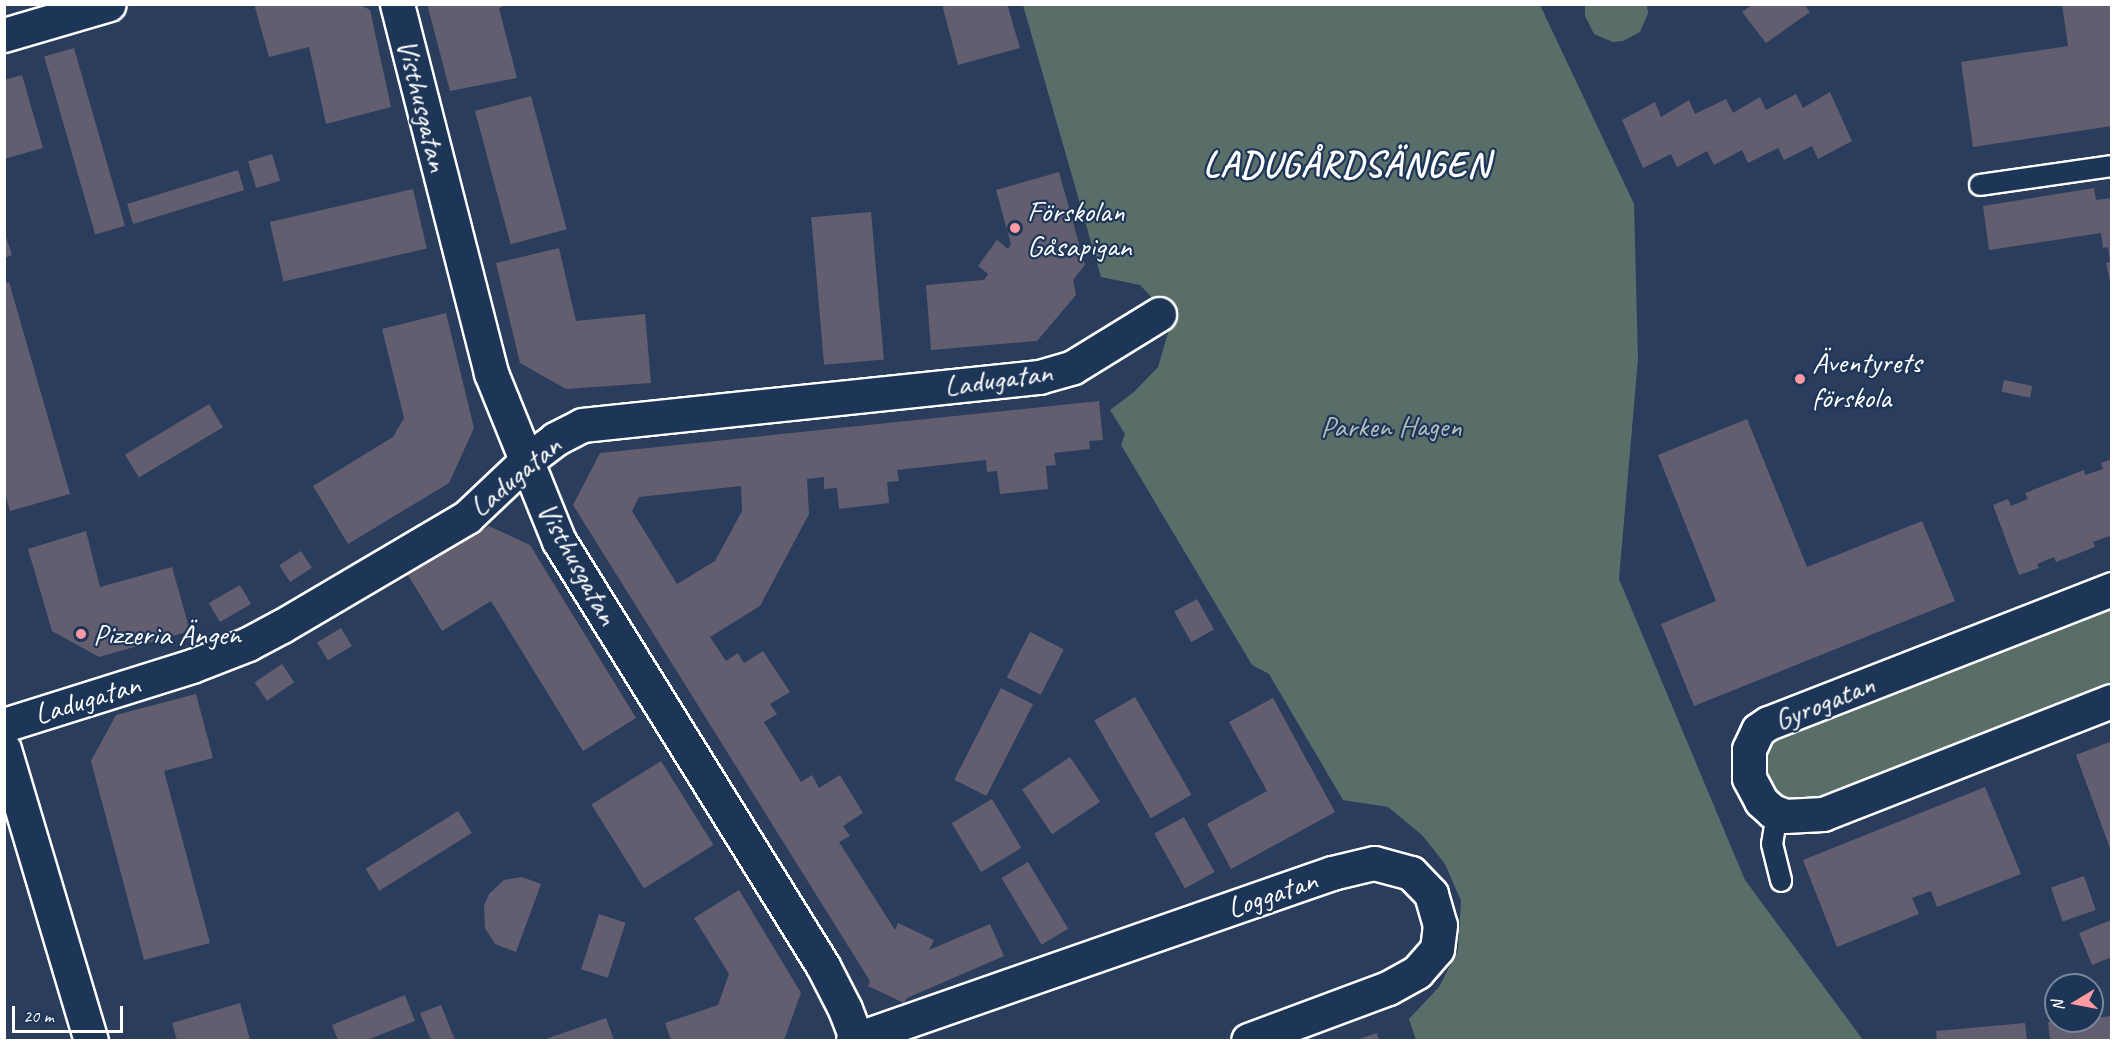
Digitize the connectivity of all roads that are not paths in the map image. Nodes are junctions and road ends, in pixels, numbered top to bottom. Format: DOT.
graph roads {
  1 [pos="109,4"];
  2 [pos="398,4"];
  3 [pos="4,35"];
  4 [pos="2112,166"];
  5 [pos="1980,185"];
  6 [pos="1159,314"];
  7 [pos="525,462"];
  8 [pos="2112,589"];
  9 [pos="2112,701"];
  10 [pos="4,724"];
  11 [pos="4,749"];
  12 [pos="1777,813"];
  13 [pos="1781,880"];
  14 [pos="855,1040"];
  15 [pos="91,1041"];
  16 [pos="1248,1041"];
  1 -- 3 [label="street"];
  2 -- 7 [label="street, Visthusgatan"];
  4 -- 5 [label="lane"];
  6 -- 7 [label="street, Ladugatan"];
  7 -- 10 [label="street, Ladugatan"];
  7 -- 14 [label="street, Visthusgatan"];
  8 -- 12 [label="street, Gyrogatan"];
  9 -- 12 [label="street"];
  11 -- 15 [label="street"];
  12 -- 13 [label="lane"];
  14 -- 16 [label="street, Loggatan"];
}
